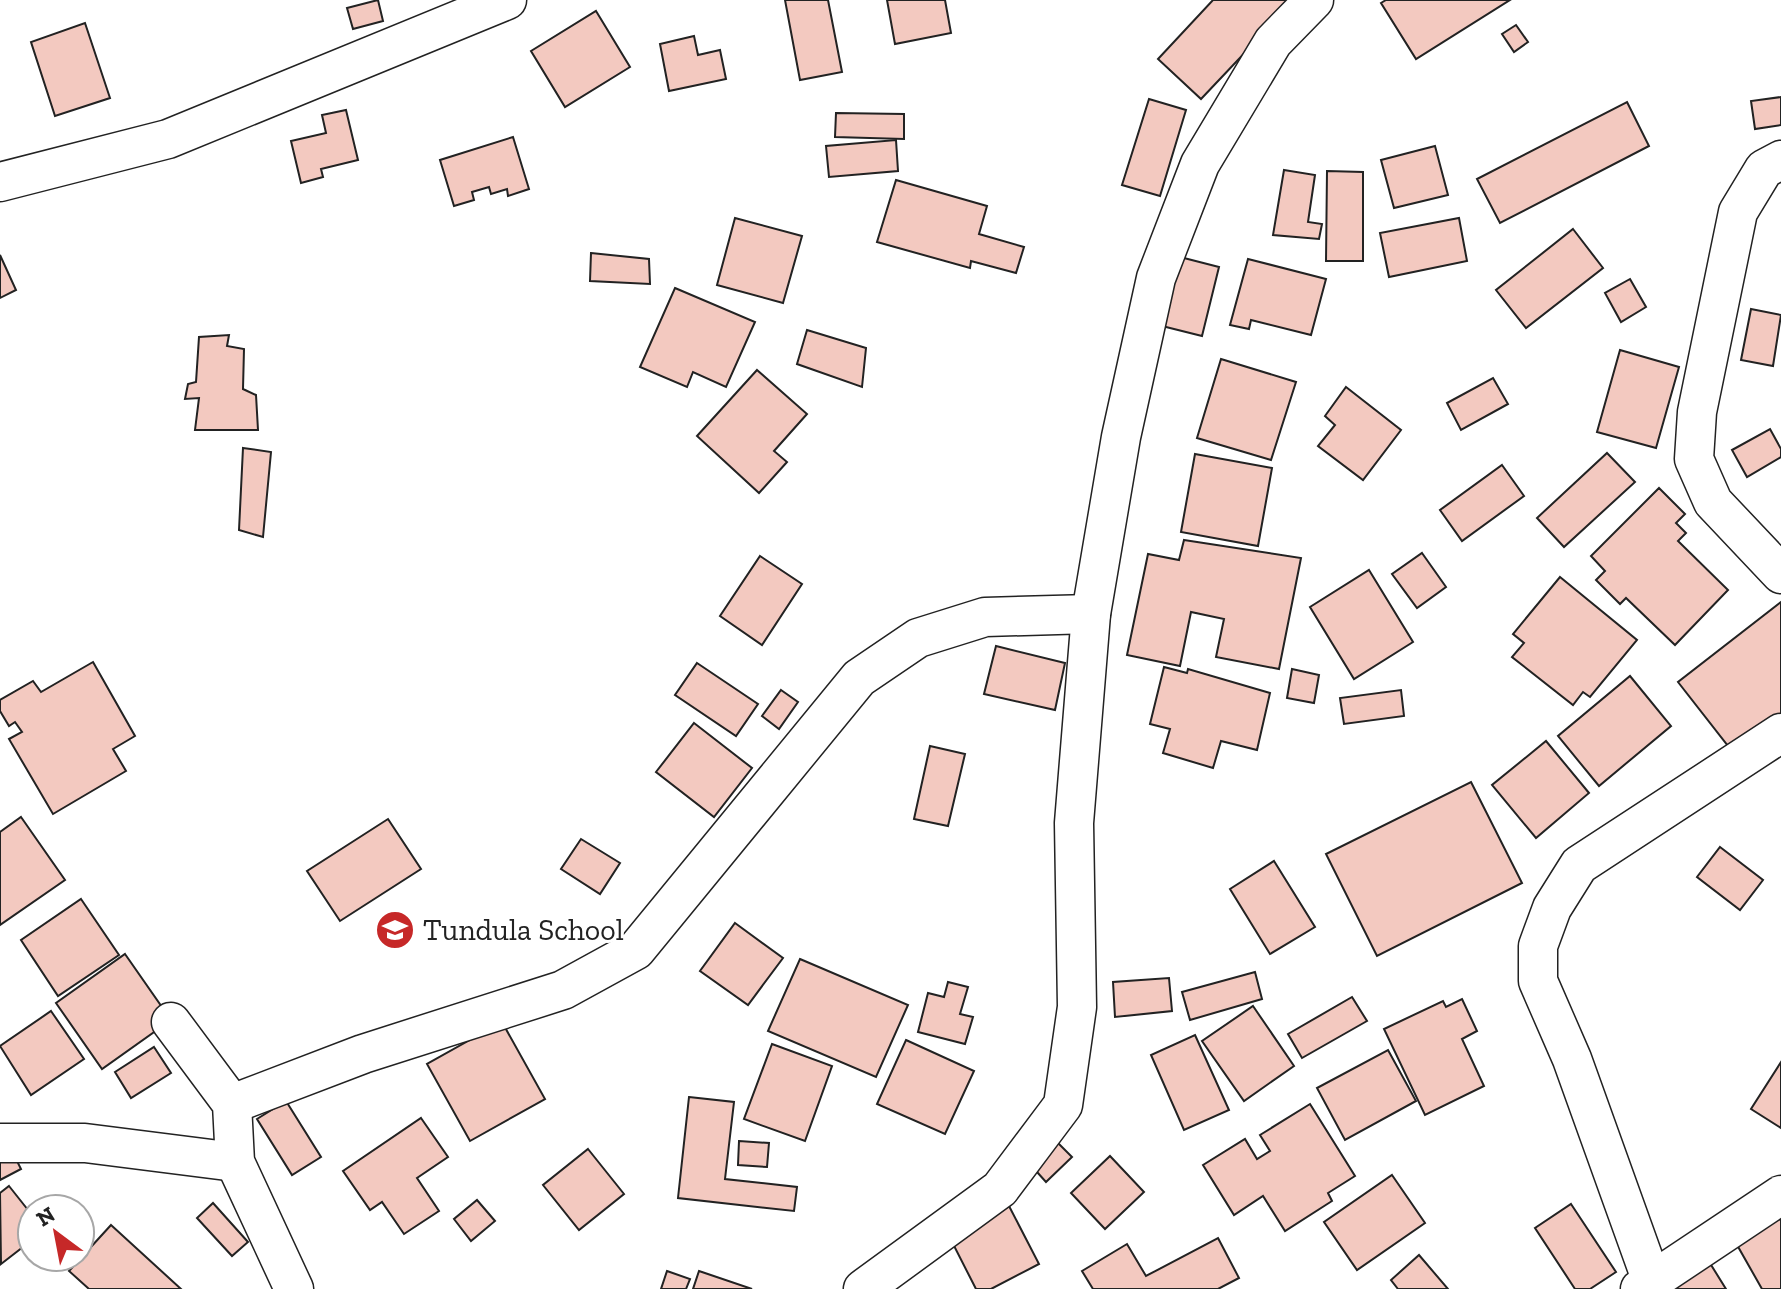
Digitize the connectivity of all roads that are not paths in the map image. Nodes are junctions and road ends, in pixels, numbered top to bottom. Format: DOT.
graph roads {
  1 [pos="1314,0"];
  2 [pos="479,4"];
  3 [pos="1781,160"];
  4 [pos="0,182"];
  5 [pos="1781,574"];
  6 [pos="1091,614"];
  7 [pos="1781,733"];
  8 [pos="171,1022"];
  9 [pos="232,1104"];
  10 [pos="0,1143"];
  11 [pos="235,1162"];
  12 [pos="1781,1195"];
  13 [pos="1646,1284"];
  14 [pos="294,1289"];
  15 [pos="863,1289"];
  1 -- 6 [label="street"];
  2 -- 4 [label="street"];
  3 -- 5 [label="street"];
  6 -- 9 [label="street"];
  6 -- 15 [label="street"];
  7 -- 13 [label="street"];
  8 -- 9 [label="street"];
  9 -- 11 [label="street"];
  10 -- 11 [label="street"];
  11 -- 14 [label="street"];
  12 -- 13 [label="street"];
}
